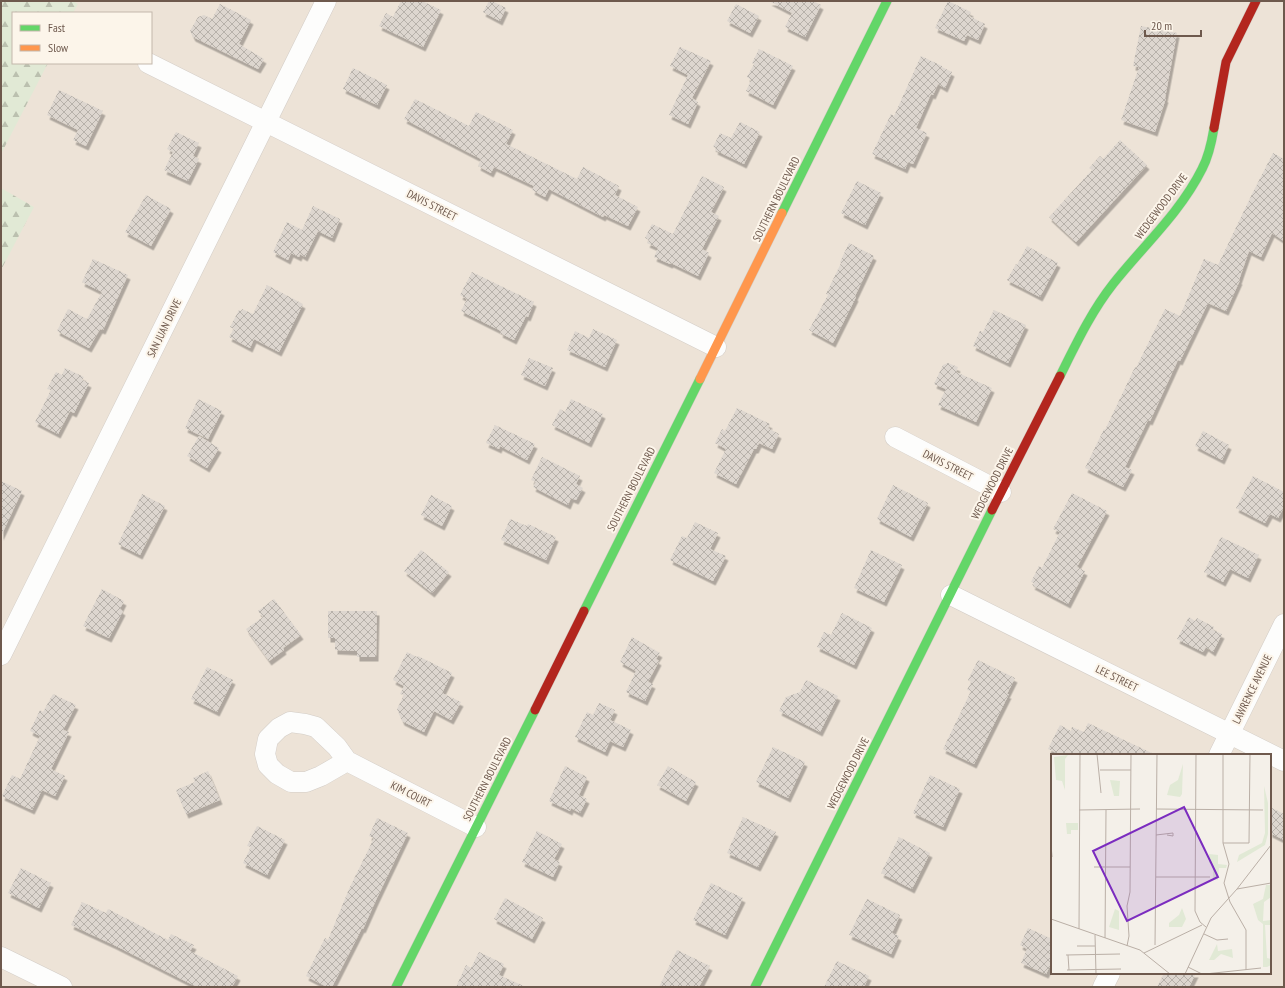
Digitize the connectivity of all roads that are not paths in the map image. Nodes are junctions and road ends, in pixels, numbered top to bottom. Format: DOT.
graph roads {
  1 [pos="326,1"];
  2 [pos="887,1"];
  3 [pos="1256,1"];
  4 [pos="150,64"];
  5 [pos="266,122"];
  6 [pos="716,346"];
  7 [pos="895,437"];
  8 [pos="1001,492"];
  9 [pos="951,595"];
  10 [pos="1284,624"];
  11 [pos="1,655"];
  12 [pos="1230,734"];
  13 [pos="1220,754"];
  14 [pos="1270,754"];
  15 [pos="1271,754"];
  16 [pos="347,761"];
  17 [pos="1284,761"];
  18 [pos="476,827"];
  19 [pos="1,957"];
  20 [pos="1110,974"];
  21 [pos="62,987"];
  22 [pos="396,987"];
  23 [pos="755,987"];
  24 [pos="1103,987"];
  1 -- 5 [label="street, SAN JUAN DRIVE"];
  2 -- 6 [label="street, SOUTHERN BOULEVARD"];
  3 -- 8 [label="street, WEDGEWOOD DRIVE"];
  4 -- 5 [label="street, DAVIS STREET"];
  5 -- 6 [label="street, DAVIS STREET"];
  5 -- 11 [label="street, SAN JUAN DRIVE"];
  6 -- 18 [label="street, SOUTHERN BOULEVARD"];
  7 -- 8 [label="street, DAVIS STREET"];
  8 -- 9 [label="street, WEDGEWOOD DRIVE"];
  9 -- 12 [label="street, LEE STREET"];
  9 -- 23 [label="street, WEDGEWOOD DRIVE"];
  10 -- 12 [label="street, LAWRENCE AVENUE"];
  12 -- 13 [label="street, LAWRENCE AVENUE"];
  12 -- 14 [label="street, LEE STREET"];
  15 -- 17 [label="street, LEE STREET"];
  16 -- 18 [label="street, KIM COURT"];
  18 -- 22 [label="street, SOUTHERN BOULEVARD"];
  19 -- 21 [label="street"];
  20 -- 24 [label="street"];
}
